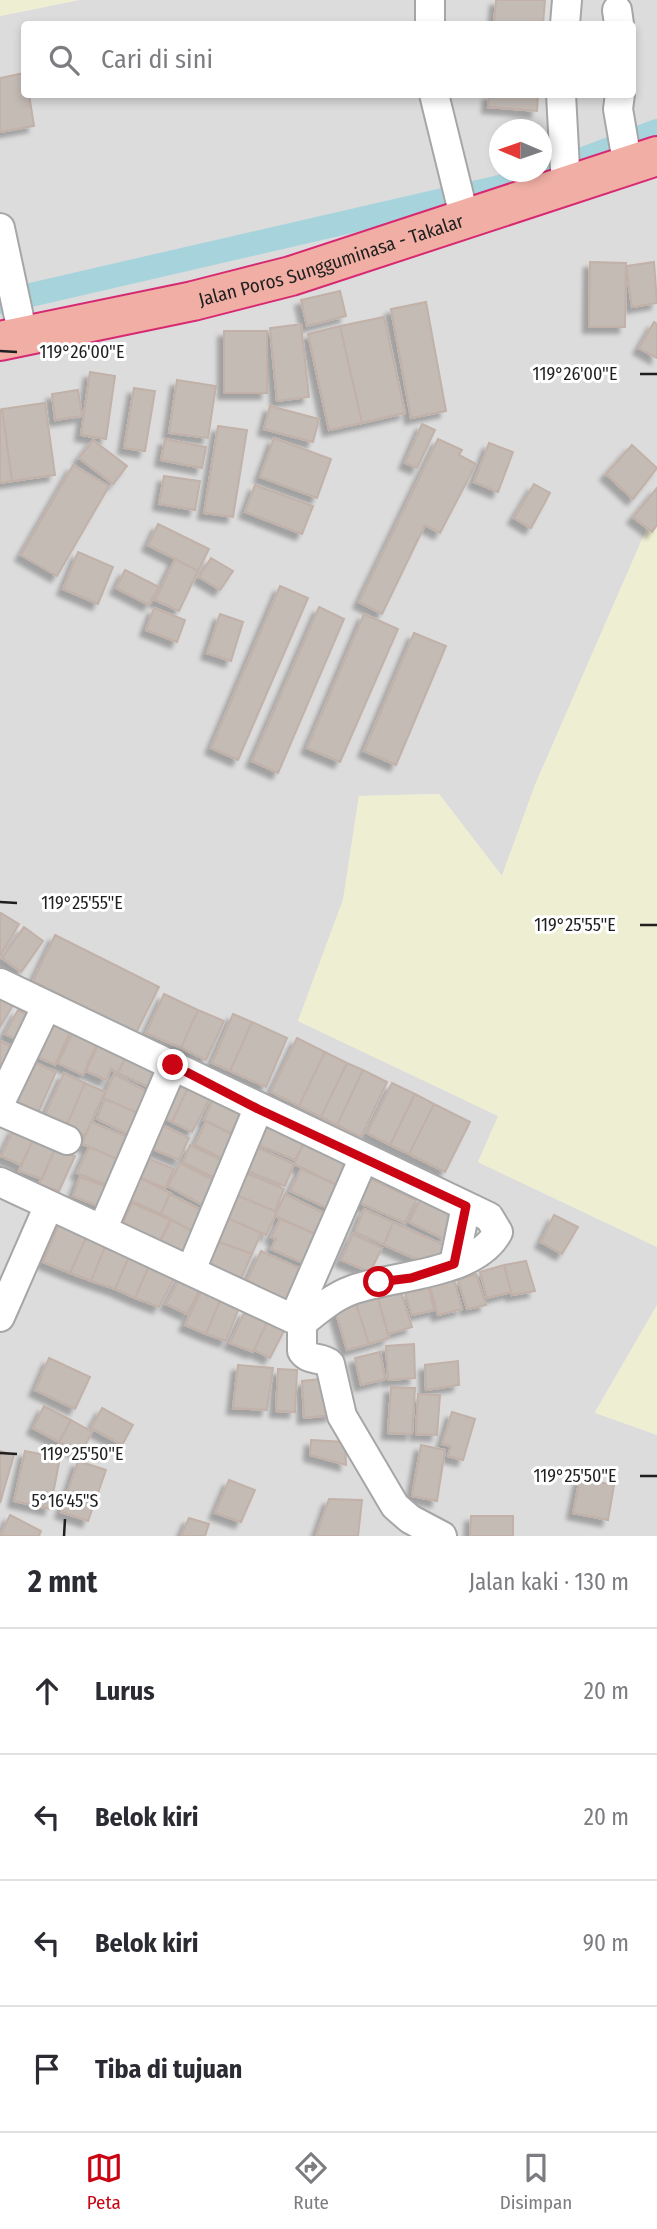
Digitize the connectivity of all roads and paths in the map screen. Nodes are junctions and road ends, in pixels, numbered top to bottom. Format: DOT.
graph roads {
  1 [pos="430,0"];
  2 [pos="566,0"];
  3 [pos="430,21"];
  4 [pos="565,21"];
  5 [pos="435,98"];
  6 [pos="561,98"];
  7 [pos="619,102"];
  8 [pos="637,158"];
  9 [pos="566,181"];
  10 [pos="463,210"];
  11 [pos="0,228"];
  12 [pos="14,329"];
  13 [pos="0,983"];
  14 [pos="46,1007"];
  15 [pos="173,1065"];
  16 [pos="0,1103"];
  17 [pos="258,1109"];
  18 [pos="0,1111"];
  19 [pos="67,1140"];
  20 [pos="364,1157"];
  21 [pos="0,1182"];
  22 [pos="49,1205"];
  23 [pos="103,1228"];
  24 [pos="191,1269"];
  25 [pos="0,1317"];
  26 [pos="298,1321"];
  27 [pos="442,1536"];
  1 -- 3 [label="street"];
  2 -- 4 [label="street"];
  5 -- 10 [label="street"];
  6 -- 9 [label="street"];
  7 -- 8 [label="street"];
  8 -- 9 [label="highway, Jalan Poros Sungguminasa - Takalar"];
  9 -- 10 [label="highway, Jalan Poros Sungguminasa - Takalar"];
  10 -- 12 [label="highway, Jalan Poros Sungguminasa - Takalar"];
  11 -- 12 [label="street"];
  13 -- 14 [label="street"];
  14 -- 15 [label="street"];
  14 -- 16 [label="street"];
  15 -- 17 [label="street"];
  15 -- 23 [label="street"];
  17 -- 20 [label="street"];
  17 -- 24 [label="street"];
  18 -- 19 [label="street"];
  20 -- 26 [label="street"];
  20 -- 26 [label="street"];
  21 -- 22 [label="street"];
  22 -- 23 [label="street"];
  22 -- 25 [label="street"];
  23 -- 24 [label="street"];
  24 -- 26 [label="street"];
  26 -- 27 [label="street"];
}
